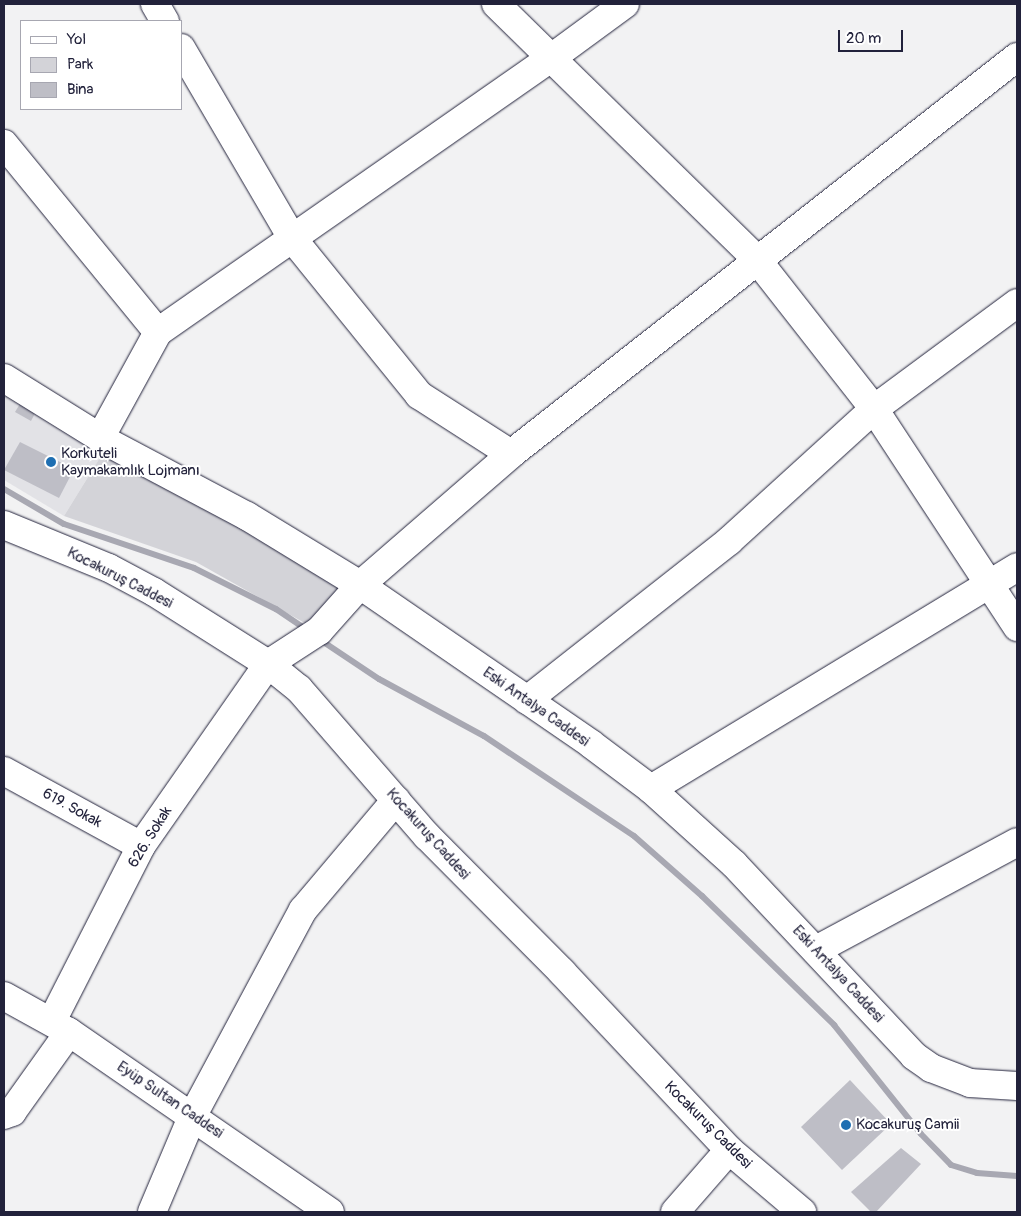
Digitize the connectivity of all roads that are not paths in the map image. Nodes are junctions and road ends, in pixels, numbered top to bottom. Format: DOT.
graph roads {
  1 [pos="155,4"];
  2 [pos="496,4"];
  3 [pos="625,4"];
  4 [pos="165,20"];
  5 [pos="182,50"];
  6 [pos="1017,57"];
  7 [pos="550,59"];
  8 [pos="4,144"];
  9 [pos="292,238"];
  10 [pos="758,261"];
  11 [pos="1017,303"];
  12 [pos="158,332"];
  13 [pos="4,378"];
  14 [pos="874,409"];
  15 [pos="100,438"];
  16 [pos="511,454"];
  17 [pos="4,526"];
  18 [pos="1017,567"];
  19 [pos="991,582"];
  20 [pos="360,585"];
  21 [pos="1017,627"];
  22 [pos="268,664"];
  23 [pos="527,700"];
  24 [pos="4,771"];
  25 [pos="651,789"];
  26 [pos="396,800"];
  27 [pos="1017,842"];
  28 [pos="141,846"];
  29 [pos="816,950"];
  30 [pos="4,996"];
  31 [pos="60,1027"];
  32 [pos="1017,1086"];
  33 [pos="4,1115"];
  34 [pos="193,1115"];
  35 [pos="728,1150"];
  36 [pos="152,1212"];
  37 [pos="330,1212"];
  38 [pos="675,1212"];
  39 [pos="802,1212"];
  1 -- 4 [label="street"];
  2 -- 7 [label="street"];
  3 -- 7 [label="street"];
  5 -- 9 [label="street"];
  6 -- 10 [label="street"];
  7 -- 9 [label="street"];
  7 -- 10 [label="street"];
  8 -- 12 [label="street"];
  9 -- 12 [label="street"];
  9 -- 16 [label="street"];
  10 -- 14 [label="street"];
  10 -- 16 [label="street"];
  11 -- 14 [label="street"];
  12 -- 15 [label="street"];
  13 -- 15 [label="street, Eski Antalya Caddesi"];
  14 -- 19 [label="street"];
  14 -- 23 [label="street"];
  15 -- 20 [label="street, Eski Antalya Caddesi"];
  16 -- 20 [label="street"];
  17 -- 22 [label="street, Kocakuruş Caddesi"];
  18 -- 19 [label="street"];
  19 -- 21 [label="street"];
  19 -- 25 [label="street"];
  20 -- 22 [label="street"];
  20 -- 23 [label="street, Eski Antalya Caddesi"];
  22 -- 26 [label="street, Kocakuruş Caddesi"];
  22 -- 28 [label="street, 626. Sokak"];
  23 -- 25 [label="street, Eski Antalya Caddesi"];
  24 -- 28 [label="street, 619. Sokak"];
  25 -- 29 [label="street, Eski Antalya Caddesi"];
  26 -- 34 [label="street"];
  26 -- 35 [label="street, Kocakuruş Caddesi"];
  27 -- 29 [label="street"];
  28 -- 31 [label="street, 626. Sokak"];
  29 -- 32 [label="street, Eski Antalya Caddesi"];
  30 -- 31 [label="street, Eyüp Sultan Caddesi"];
  31 -- 33 [label="street, 626. Sokak"];
  31 -- 34 [label="street, Eyüp Sultan Caddesi"];
  34 -- 36 [label="street"];
  34 -- 37 [label="street, Eyüp Sultan Caddesi"];
  35 -- 38 [label="street"];
  35 -- 39 [label="street, Kocakuruş Caddesi"];
}
